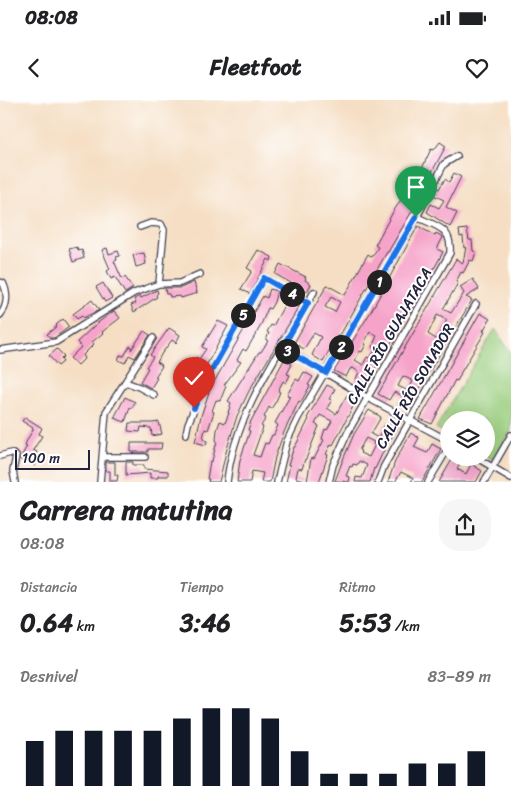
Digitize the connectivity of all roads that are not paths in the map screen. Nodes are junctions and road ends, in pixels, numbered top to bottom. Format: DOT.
graph roads {
  1 [pos="457,156"];
  2 [pos="416,217"];
  3 [pos="140,227"];
  4 [pos="200,274"];
  5 [pos="0,282"];
  6 [pos="159,284"];
  7 [pos="314,292"];
  8 [pos="308,303"];
  9 [pos="476,304"];
  10 [pos="0,315"];
  11 [pos="154,338"];
  12 [pos="282,348"];
  13 [pos="0,350"];
  14 [pos="326,373"];
  15 [pos="125,382"];
  16 [pos="154,395"];
  17 [pos="368,398"];
  18 [pos="410,421"];
  19 [pos="186,434"];
  20 [pos="511,435"];
  21 [pos="440,436"];
  22 [pos="0,456"];
  23 [pos="145,456"];
  24 [pos="102,457"];
  25 [pos="440,462"];
  26 [pos="493,467"];
  27 [pos="511,478"];
  28 [pos="15,482"];
  29 [pos="100,482"];
  30 [pos="227,482"];
  31 [pos="277,482"];
  32 [pos="328,482"];
  33 [pos="378,482"];
  34 [pos="428,482"];
  35 [pos="484,482"];
  1 -- 2 [label="street"];
  2 -- 14 [label="street"];
  2 -- 17 [label="street, CALLE RÍO GUAJATACA"];
  3 -- 6 [label="street"];
  4 -- 6 [label="street"];
  5 -- 10 [label="street"];
  6 -- 13 [label="street"];
  7 -- 8 [label="street"];
  8 -- 12 [label="street"];
  8 -- 19 [label="street"];
  9 -- 18 [label="street, CALLE RÍO SONADOR"];
  11 -- 15 [label="street"];
  12 -- 14 [label="street"];
  12 -- 30 [label="street"];
  14 -- 17 [label="street"];
  14 -- 31 [label="street"];
  15 -- 16 [label="street"];
  15 -- 24 [label="street"];
  17 -- 18 [label="street"];
  17 -- 32 [label="street, CALLE RÍO GUAJATACA"];
  18 -- 21 [label="street"];
  18 -- 33 [label="street, CALLE RÍO SONADOR"];
  20 -- 26 [label="street"];
  22 -- 28 [label="street"];
  23 -- 24 [label="street"];
  24 -- 29 [label="street"];
  25 -- 34 [label="street"];
  26 -- 27 [label="street"];
  26 -- 35 [label="street"];
}
